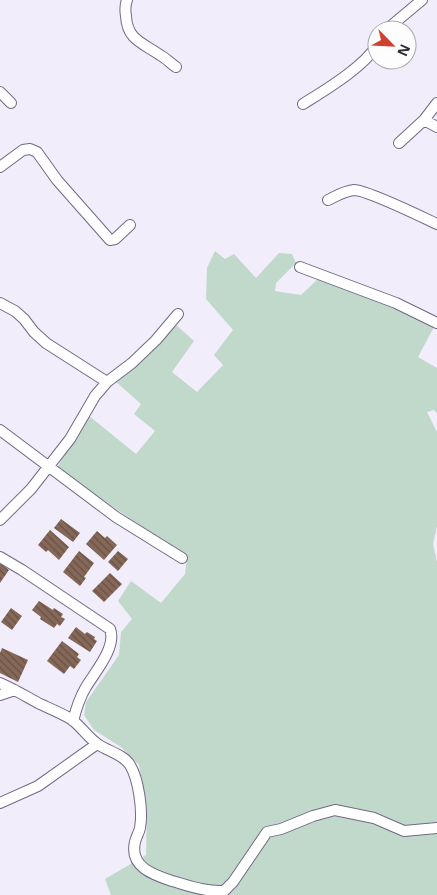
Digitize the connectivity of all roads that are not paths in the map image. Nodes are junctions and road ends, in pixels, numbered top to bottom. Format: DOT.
graph roads {
  1 [pos="127,0"];
  2 [pos="422,0"];
  3 [pos="398,20"];
  4 [pos="367,57"];
  5 [pos="176,67"];
  6 [pos="0,92"];
  7 [pos="11,103"];
  8 [pos="304,104"];
  9 [pos="437,104"];
  10 [pos="424,120"];
  11 [pos="437,127"];
  12 [pos="399,143"];
  13 [pos="0,167"];
  14 [pos="328,200"];
  15 [pos="437,224"];
  16 [pos="130,225"];
  17 [pos="300,267"];
  18 [pos="0,303"];
  19 [pos="178,314"];
  20 [pos="437,323"];
  21 [pos="107,382"];
  22 [pos="0,430"];
  23 [pos="48,467"];
  24 [pos="0,520"];
  25 [pos="0,557"];
  26 [pos="182,558"];
  27 [pos="0,683"];
  28 [pos="15,690"];
  29 [pos="0,695"];
  30 [pos="73,721"];
  31 [pos="97,744"];
  32 [pos="0,803"];
  33 [pos="437,828"];
  1 -- 5 [label="street"];
  2 -- 3 [label="street"];
  4 -- 8 [label="street"];
  6 -- 7 [label="street"];
  9 -- 10 [label="street"];
  10 -- 11 [label="street"];
  10 -- 12 [label="street"];
  13 -- 16 [label="street"];
  14 -- 15 [label="street"];
  17 -- 20 [label="street"];
  18 -- 21 [label="street"];
  19 -- 21 [label="street"];
  21 -- 23 [label="street"];
  22 -- 23 [label="street"];
  23 -- 24 [label="street"];
  23 -- 26 [label="street"];
  25 -- 30 [label="street"];
  27 -- 28 [label="street"];
  28 -- 29 [label="street"];
  28 -- 30 [label="street"];
  30 -- 31 [label="street"];
  31 -- 32 [label="street"];
  31 -- 33 [label="street"];
}
